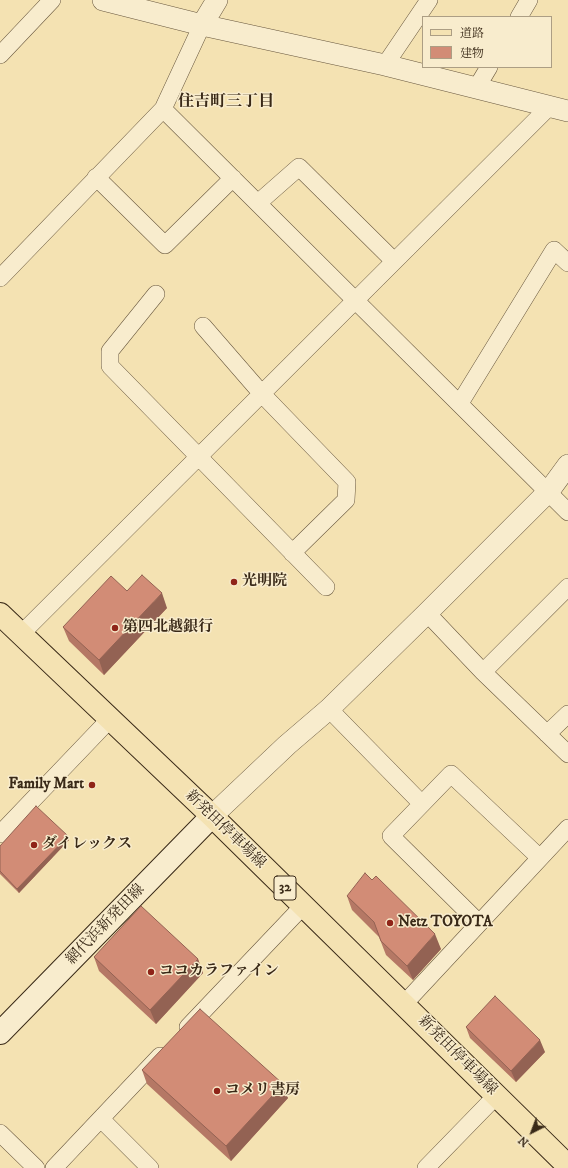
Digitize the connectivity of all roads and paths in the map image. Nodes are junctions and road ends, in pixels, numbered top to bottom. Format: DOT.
graph roads {
  1 [pos="52,0"];
  2 [pos="103,0"];
  3 [pos="217,0"];
  4 [pos="429,0"];
  5 [pos="529,0"];
  6 [pos="520,16"];
  7 [pos="202,25"];
  8 [pos="0,55"];
  9 [pos="385,65"];
  10 [pos="489,68"];
  11 [pos="477,87"];
  12 [pos="163,108"];
  13 [pos="559,109"];
  14 [pos="96,177"];
  15 [pos="233,178"];
  16 [pos="258,203"];
  17 [pos="394,262"];
  18 [pos="568,263"];
  19 [pos="0,278"];
  20 [pos="156,294"];
  21 [pos="355,301"];
  22 [pos="203,326"];
  23 [pos="262,394"];
  24 [pos="460,402"];
  25 [pos="198,458"];
  26 [pos="568,465"];
  27 [pos="548,491"];
  28 [pos="568,512"];
  29 [pos="292,553"];
  30 [pos="326,587"];
  31 [pos="568,587"];
  32 [pos="427,613"];
  33 [pos="0,614"];
  34 [pos="21,634"];
  35 [pos="483,672"];
  36 [pos="329,709"];
  37 [pos="568,714"];
  38 [pos="110,719"];
  39 [pos="547,734"];
  40 [pos="568,754"];
  41 [pos="422,804"];
  42 [pos="212,816"];
  43 [pos="568,828"];
  44 [pos="0,834"];
  45 [pos="540,858"];
  46 [pos="303,906"];
  47 [pos="479,924"];
  48 [pos="404,1004"];
  49 [pos="0,1033"];
  50 [pos="496,1096"];
  51 [pos="101,1119"];
  52 [pos="0,1133"];
  53 [pos="568,1166"];
  54 [pos="36,1168"];
  55 [pos="54,1168"];
  56 [pos="150,1168"];
  57 [pos="426,1168"];
  1 -- 8 [label="street"];
  2 -- 7 [label="street"];
  3 -- 7 [label="street"];
  4 -- 9 [label="street"];
  5 -- 6 [label="street"];
  7 -- 9 [label="street"];
  7 -- 12 [label="street"];
  9 -- 11 [label="street"];
  10 -- 11 [label="street"];
  11 -- 13 [label="street"];
  12 -- 14 [label="street"];
  12 -- 15 [label="street"];
  13 -- 17 [label="street"];
  14 -- 15 [label="street"];
  14 -- 19 [label="street"];
  15 -- 16 [label="street"];
  16 -- 17 [label="street"];
  16 -- 21 [label="street"];
  17 -- 21 [label="street"];
  18 -- 24 [label="street"];
  20 -- 25 [label="street"];
  21 -- 23 [label="street"];
  21 -- 24 [label="street"];
  22 -- 23 [label="street"];
  23 -- 25 [label="street"];
  23 -- 29 [label="street"];
  24 -- 27 [label="street"];
  25 -- 29 [label="street"];
  25 -- 34 [label="street"];
  26 -- 27 [label="street"];
  27 -- 28 [label="street"];
  27 -- 32 [label="street"];
  29 -- 30 [label="street"];
  31 -- 35 [label="street"];
  32 -- 35 [label="street"];
  32 -- 36 [label="street"];
  33 -- 34 [label="main road, 新発田停車場線 / 32"];
  34 -- 38 [label="main road, 新発田停車場線 / 32"];
  35 -- 39 [label="street"];
  36 -- 41 [label="street"];
  36 -- 42 [label="street"];
  37 -- 39 [label="street"];
  38 -- 42 [label="main road, 新発田停車場線 / 32"];
  38 -- 44 [label="street"];
  39 -- 40 [label="street"];
  41 -- 45 [label="street"];
  41 -- 47 [label="street"];
  42 -- 46 [label="main road, 新発田停車場線 / 32"];
  42 -- 49 [label="main road, 網代浜新発田線"];
  43 -- 45 [label="street"];
  45 -- 47 [label="street"];
  46 -- 48 [label="main road, 新発田停車場線 / 32"];
  46 -- 51 [label="street"];
  47 -- 48 [label="street"];
  48 -- 50 [label="main road, 新発田停車場線 / 32"];
  50 -- 53 [label="main road, 新発田停車場線 / 32"];
  50 -- 57 [label="street"];
  51 -- 55 [label="street"];
  51 -- 56 [label="street"];
  52 -- 54 [label="street"];
}
